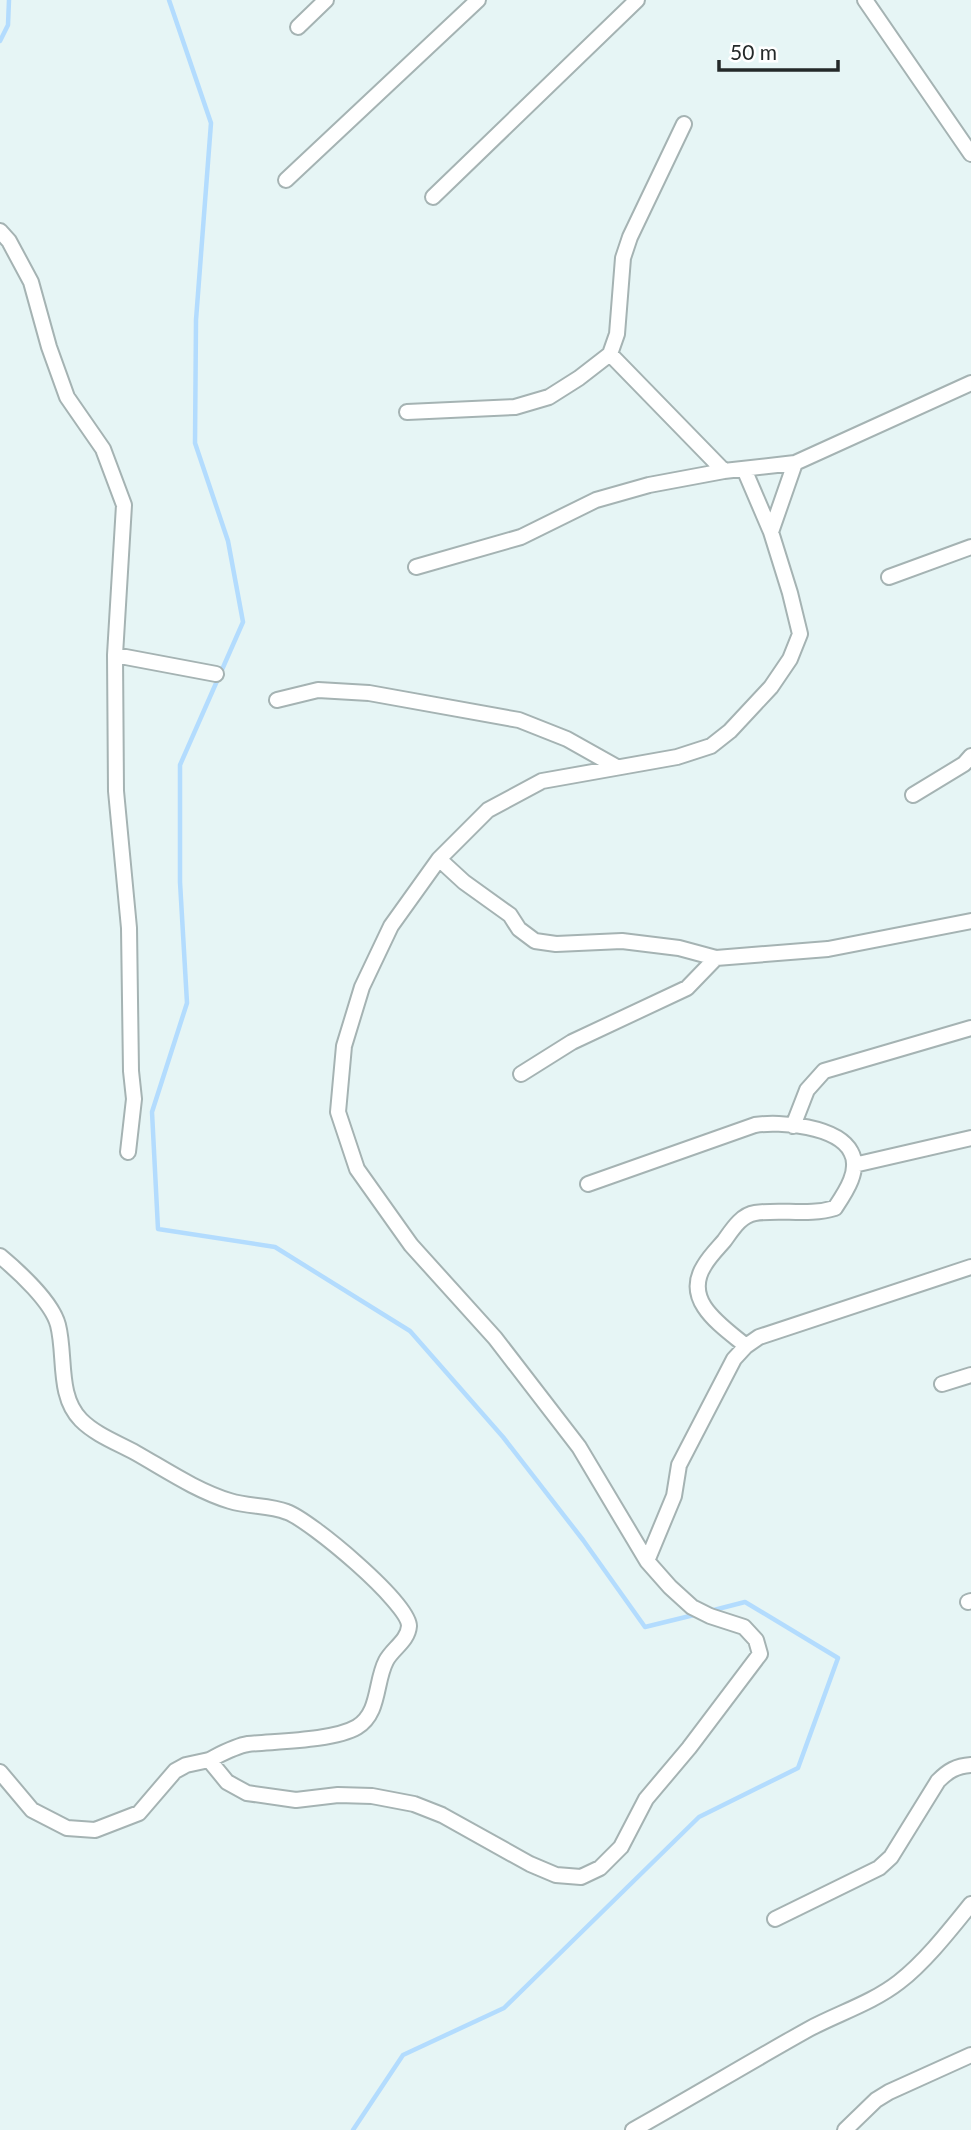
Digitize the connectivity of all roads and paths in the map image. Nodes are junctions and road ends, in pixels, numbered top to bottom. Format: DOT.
graph roads {
  1 [pos="326,0"];
  2 [pos="478,0"];
  3 [pos="637,0"];
  4 [pos="865,0"];
  5 [pos="298,27"];
  6 [pos="684,124"];
  7 [pos="971,154"];
  8 [pos="286,180"];
  9 [pos="433,197"];
  10 [pos="0,231"];
  11 [pos="610,354"];
  12 [pos="971,383"];
  13 [pos="407,412"];
  14 [pos="795,463"];
  15 [pos="744,469"];
  16 [pos="724,471"];
  17 [pos="771,532"];
  18 [pos="971,547"];
  19 [pos="416,567"];
  20 [pos="890,577"];
  21 [pos="115,655"];
  22 [pos="216,674"];
  23 [pos="277,700"];
  24 [pos="971,756"];
  25 [pos="617,767"];
  26 [pos="913,794"];
  27 [pos="439,859"];
  28 [pos="971,921"];
  29 [pos="716,958"];
  30 [pos="971,1028"];
  31 [pos="521,1074"];
  32 [pos="793,1126"];
  33 [pos="971,1138"];
  34 [pos="128,1152"];
  35 [pos="854,1165"];
  36 [pos="588,1184"];
  37 [pos="0,1256"];
  38 [pos="971,1267"];
  39 [pos="746,1346"];
  40 [pos="971,1375"];
  41 [pos="942,1384"];
  42 [pos="647,1561"];
  43 [pos="209,1760"];
  44 [pos="971,1765"];
  45 [pos="0,1772"];
  46 [pos="971,1904"];
  47 [pos="775,1919"];
  48 [pos="971,2056"];
  49 [pos="633,2130"];
  50 [pos="845,2130"];
  1 -- 5 [label="street"];
  2 -- 8 [label="street"];
  3 -- 9 [label="street"];
  4 -- 7 [label="street"];
  6 -- 11 [label="street"];
  10 -- 21 [label="street"];
  11 -- 13 [label="street"];
  11 -- 16 [label="street"];
  12 -- 14 [label="street"];
  14 -- 15 [label="street"];
  14 -- 17 [label="street"];
  15 -- 16 [label="street"];
  15 -- 17 [label="street"];
  16 -- 19 [label="street"];
  17 -- 25 [label="street"];
  18 -- 20 [label="street"];
  21 -- 22 [label="street"];
  21 -- 34 [label="street"];
  23 -- 25 [label="street"];
  24 -- 26 [label="street"];
  25 -- 27 [label="street"];
  27 -- 29 [label="street"];
  27 -- 42 [label="street"];
  28 -- 29 [label="street"];
  29 -- 31 [label="street"];
  30 -- 32 [label="street"];
  32 -- 35 [label="street"];
  32 -- 36 [label="street"];
  33 -- 35 [label="street"];
  35 -- 39 [label="street"];
  37 -- 43 [label="street"];
  38 -- 39 [label="street"];
  39 -- 42 [label="street"];
  40 -- 41 [label="street"];
  42 -- 43 [label="street"];
  43 -- 45 [label="street"];
  44 -- 47 [label="street"];
  46 -- 49 [label="street"];
  48 -- 50 [label="street"];
}
